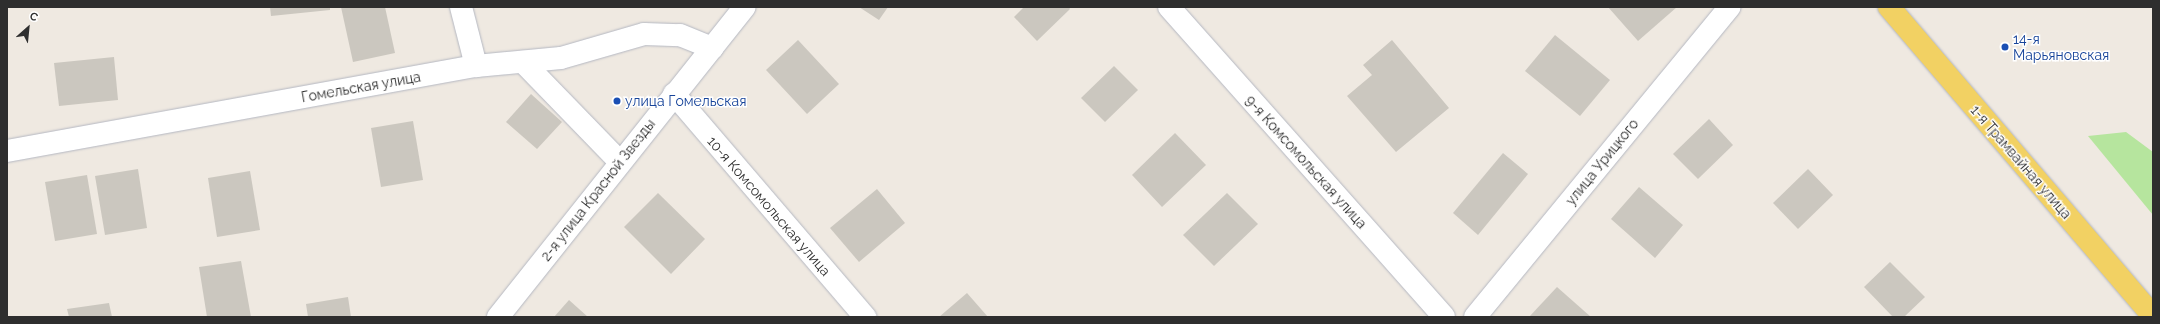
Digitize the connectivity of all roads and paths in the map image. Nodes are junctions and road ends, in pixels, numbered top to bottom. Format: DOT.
graph roads {
  1 [pos="461,7"];
  2 [pos="746,7"];
  3 [pos="1168,7"];
  4 [pos="1730,7"];
  5 [pos="1889,7"];
  6 [pos="712,48"];
  7 [pos="522,62"];
  8 [pos="476,66"];
  9 [pos="674,94"];
  10 [pos="7,151"];
  11 [pos="620,162"];
  12 [pos="2153,316"];
  13 [pos="498,317"];
  14 [pos="865,317"];
  15 [pos="1444,317"];
  16 [pos="1475,317"];
  1 -- 8 [label="street"];
  2 -- 6 [label="street, 2-я улица Красной Звезды"];
  3 -- 15 [label="street, 9-я Комсомольская улица"];
  4 -- 16 [label="street, улица Урицкого"];
  5 -- 12 [label="main road, 1-я Трамвайная улица"];
  6 -- 7 [label="street, Гомельская улица"];
  6 -- 9 [label="street, 2-я улица Красной Звезды"];
  7 -- 8 [label="street, Гомельская улица"];
  7 -- 11 [label="street"];
  8 -- 10 [label="street, Гомельская улица"];
  9 -- 11 [label="street, 2-я улица Красной Звезды"];
  9 -- 14 [label="street, 10-я Комсомольская улица"];
  11 -- 13 [label="street, 2-я улица Красной Звезды"];
}
